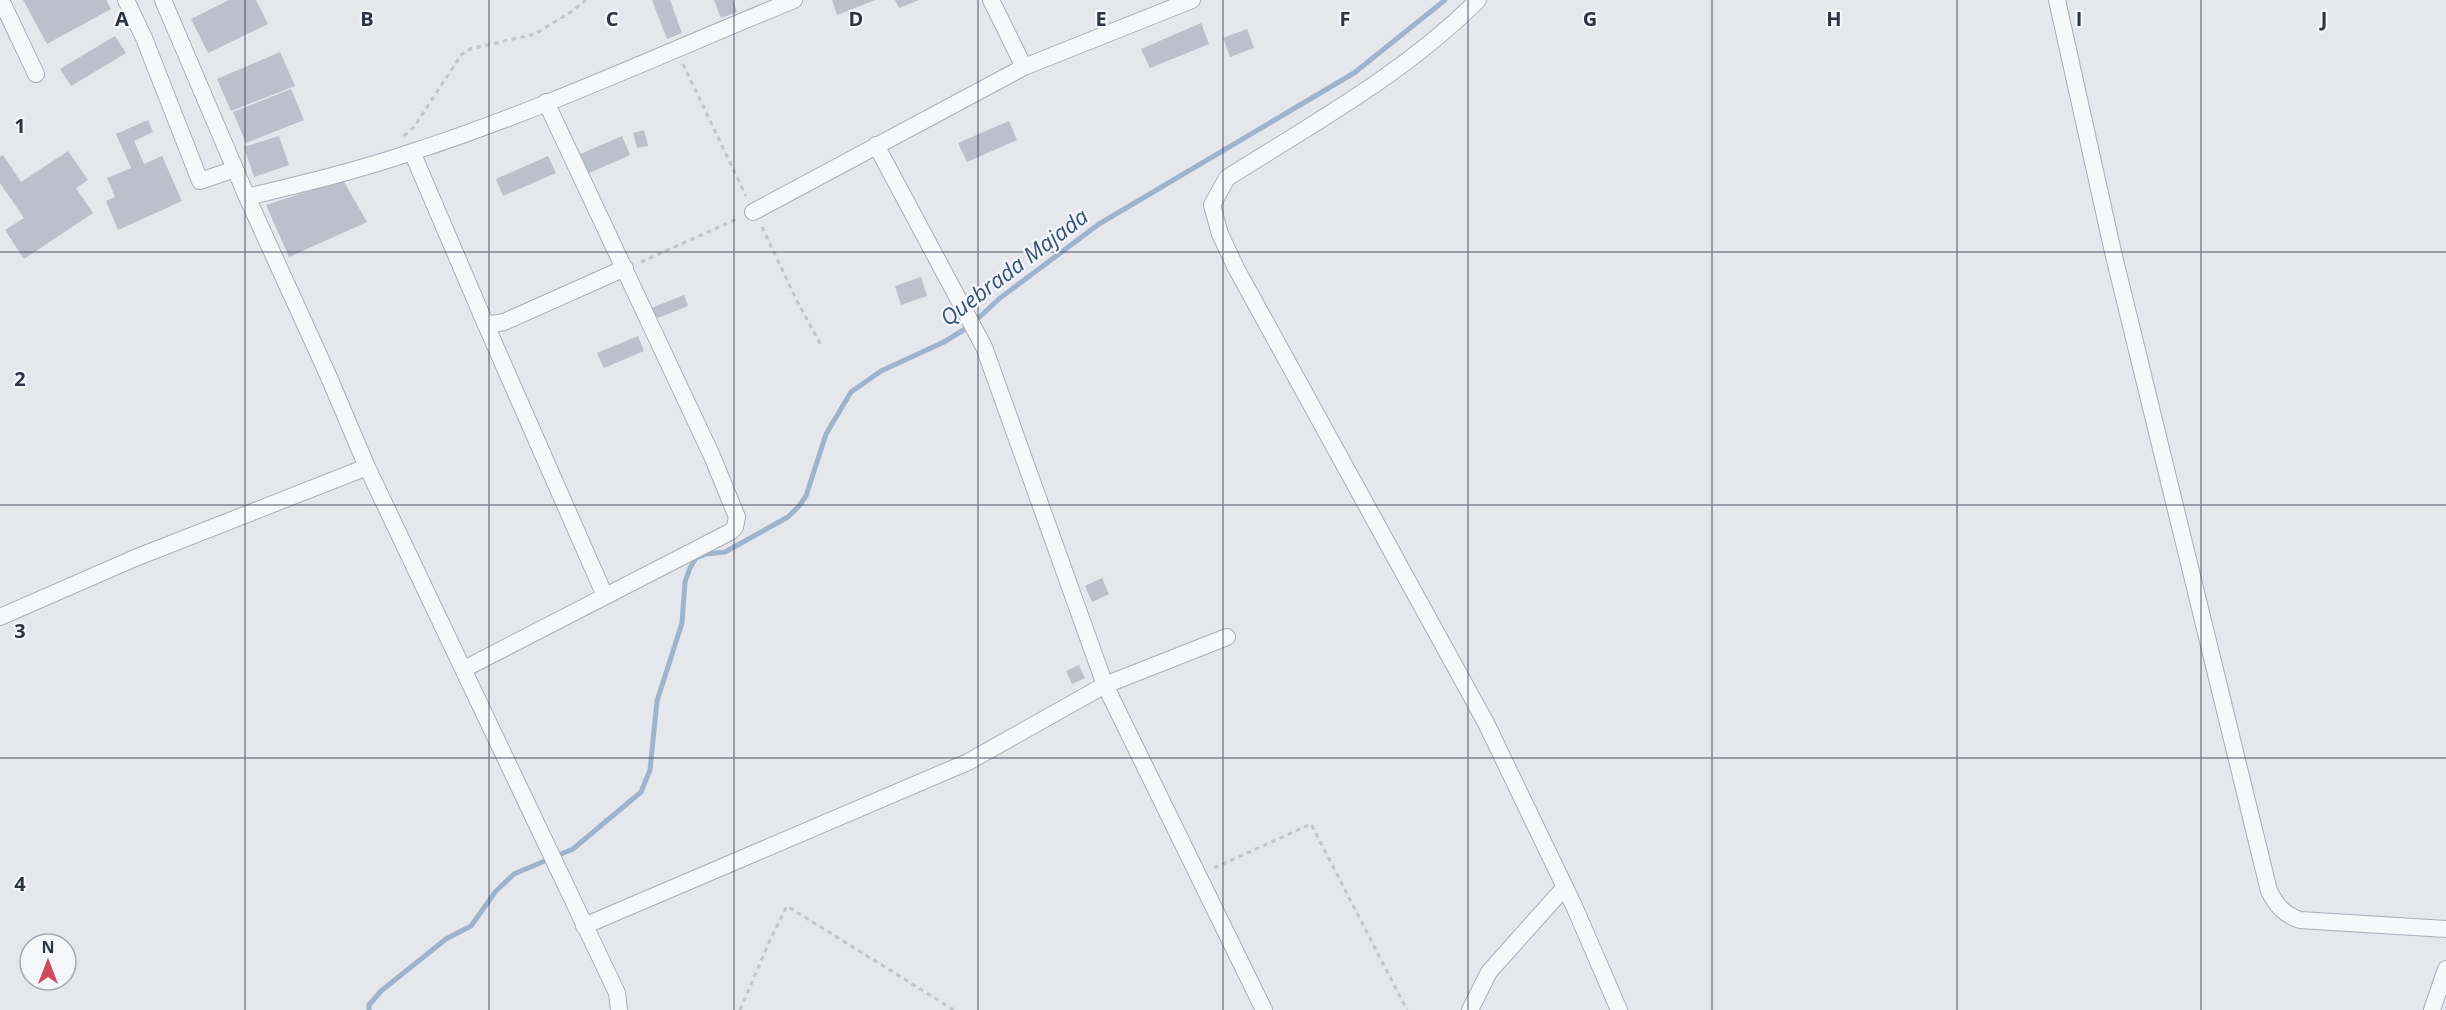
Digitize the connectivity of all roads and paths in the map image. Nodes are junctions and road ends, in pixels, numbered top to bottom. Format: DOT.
graph roads {
  1 [pos="1,0"];
  2 [pos="126,0"];
  3 [pos="163,0"];
  4 [pos="586,0"];
  5 [pos="794,0"];
  6 [pos="991,0"];
  7 [pos="1192,0"];
  8 [pos="1478,0"];
  9 [pos="2056,0"];
  10 [pos="676,48"];
  11 [pos="1024,67"];
  12 [pos="36,74"];
  13 [pos="546,102"];
  14 [pos="402,138"];
  15 [pos="876,145"];
  16 [pos="412,152"];
  17 [pos="235,169"];
  18 [pos="247,197"];
  19 [pos="753,212"];
  20 [pos="625,268"];
  21 [pos="486,325"];
  22 [pos="822,347"];
  23 [pos="367,467"];
  24 [pos="605,596"];
  25 [pos="0,617"];
  26 [pos="1227,637"];
  27 [pos="464,669"];
  28 [pos="1106,685"];
  29 [pos="1198,875"];
  30 [pos="1565,887"];
  31 [pos="584,926"];
  32 [pos="2446,929"];
  33 [pos="2446,969"];
  34 [pos="619,1010"];
  35 [pos="740,1010"];
  36 [pos="954,1010"];
  37 [pos="1264,1010"];
  38 [pos="1407,1010"];
  39 [pos="1470,1010"];
  40 [pos="1618,1010"];
  41 [pos="2432,1010"];
  1 -- 12 [label="street"];
  2 -- 17 [label="street"];
  3 -- 17 [label="street"];
  4 -- 14 [label="path"];
  5 -- 10 [label="street"];
  6 -- 11 [label="street"];
  7 -- 11 [label="street"];
  8 -- 30 [label="street"];
  9 -- 32 [label="street"];
  10 -- 13 [label="street"];
  10 -- 19 [label="path"];
  11 -- 15 [label="street"];
  13 -- 16 [label="street"];
  13 -- 20 [label="street"];
  15 -- 19 [label="street"];
  15 -- 28 [label="street"];
  16 -- 18 [label="street"];
  16 -- 21 [label="street"];
  17 -- 18 [label="street"];
  18 -- 23 [label="street"];
  19 -- 20 [label="path"];
  19 -- 22 [label="path"];
  20 -- 21 [label="street"];
  20 -- 24 [label="street"];
  21 -- 24 [label="street"];
  23 -- 25 [label="street"];
  23 -- 27 [label="street"];
  24 -- 27 [label="street"];
  26 -- 28 [label="street"];
  27 -- 31 [label="street"];
  28 -- 29 [label="street"];
  28 -- 31 [label="street"];
  29 -- 37 [label="street"];
  29 -- 38 [label="path"];
  30 -- 39 [label="street"];
  30 -- 40 [label="street"];
  31 -- 34 [label="street"];
  33 -- 41 [label="street"];
  35 -- 36 [label="path"];
}
